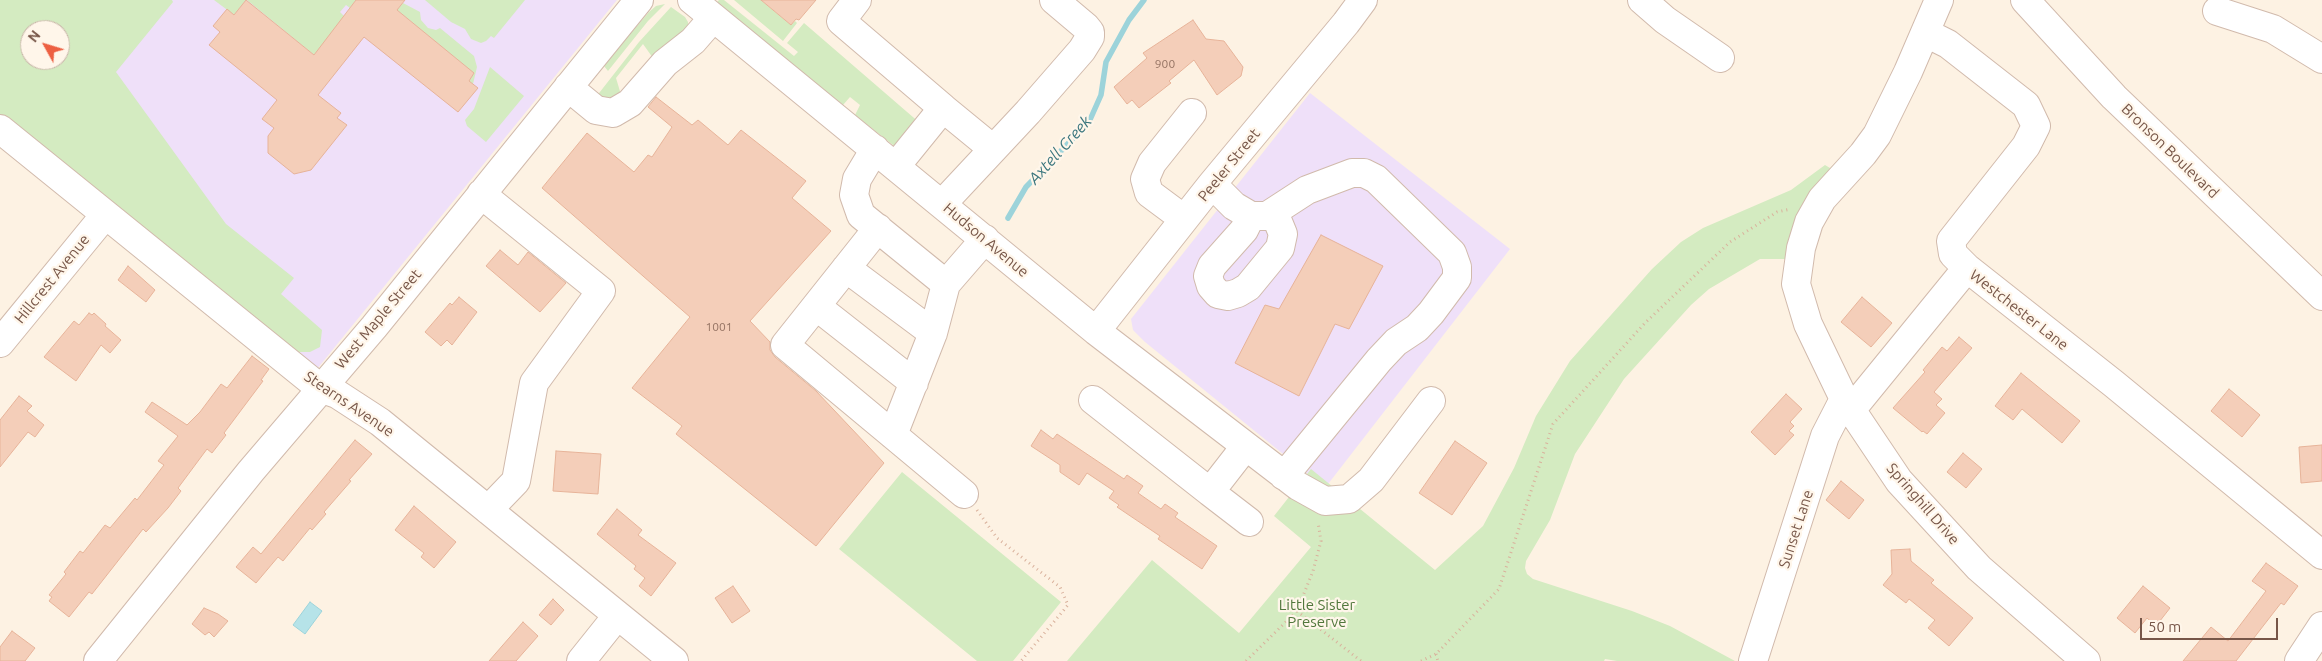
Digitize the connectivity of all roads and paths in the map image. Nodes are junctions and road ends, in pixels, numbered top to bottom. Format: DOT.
graph roads {
  1 [pos="639,0"];
  2 [pos="692,0"];
  3 [pos="857,0"];
  4 [pos="1054,0"];
  5 [pos="1363,0"];
  6 [pos="1642,0"];
  7 [pos="1939,0"];
  8 [pos="2026,0"];
  9 [pos="2217,11"];
  10 [pos="713,18"];
  11 [pos="1926,33"];
  12 [pos="1720,58"];
  13 [pos="2322,59"];
  14 [pos="568,87"];
  15 [pos="943,108"];
  16 [pos="1192,113"];
  17 [pos="0,130"];
  18 [pos="993,149"];
  19 [pos="885,157"];
  20 [pos="1212,184"];
  21 [pos="481,194"];
  22 [pos="1820,203"];
  23 [pos="942,204"];
  24 [pos="105,215"];
  25 [pos="1184,220"];
  26 [pos="878,228"];
  27 [pos="985,239"];
  28 [pos="846,268"];
  29 [pos="1967,268"];
  30 [pos="946,284"];
  31 [pos="2322,296"];
  32 [pos="816,306"];
  33 [pos="1096,331"];
  34 [pos="934,333"];
  35 [pos="0,343"];
  36 [pos="914,383"];
  37 [pos="320,388"];
  38 [pos="1093,400"];
  39 [pos="1431,401"];
  40 [pos="1848,404"];
  41 [pos="893,435"];
  42 [pos="1246,447"];
  43 [pos="1284,476"];
  44 [pos="1210,492"];
  45 [pos="964,494"];
  46 [pos="1313,494"];
  47 [pos="488,510"];
  48 [pos="1249,522"];
  49 [pos="2322,555"];
  50 [pos="1297,611"];
  51 [pos="618,616"];
  52 [pos="2322,626"];
  53 [pos="1436,654"];
  54 [pos="98,661"];
  55 [pos="581,661"];
  56 [pos="674,661"];
  57 [pos="1021,661"];
  58 [pos="1246,661"];
  59 [pos="1361,661"];
  60 [pos="1421,661"];
  61 [pos="1438,661"];
  62 [pos="1753,661"];
  63 [pos="2086,661"];
  64 [pos="2299,661"];
  1 -- 14 [label="street, West Maple Street"];
  2 -- 10 [label="street, Hudson Avenue"];
  3 -- 15 [label="street"];
  4 -- 18 [label="street"];
  5 -- 20 [label="street, Peeler Street"];
  6 -- 12 [label="street"];
  7 -- 11 [label="street"];
  8 -- 31 [label="street, Bronson Boulevard"];
  9 -- 13 [label="street"];
  10 -- 14 [label="street"];
  10 -- 19 [label="street, Hudson Avenue"];
  11 -- 22 [label="street"];
  11 -- 29 [label="street, Westchester Lane"];
  14 -- 21 [label="street, West Maple Street"];
  15 -- 18 [label="street"];
  15 -- 19 [label="street"];
  16 -- 25 [label="street"];
  17 -- 24 [label="street, Stearns Avenue"];
  18 -- 23 [label="street"];
  19 -- 23 [label="street, Hudson Avenue"];
  19 -- 26 [label="street"];
  20 -- 25 [label="street, Peeler Street"];
  20 -- 43 [label="street"];
  21 -- 37 [label="street, West Maple Street"];
  21 -- 47 [label="street"];
  22 -- 40 [label="street, Springhill Drive"];
  22 -- 53 [label="path"];
  23 -- 27 [label="street, Hudson Avenue"];
  24 -- 35 [label="street, Hillcrest Avenue"];
  24 -- 37 [label="street, Stearns Avenue"];
  25 -- 33 [label="street, Peeler Street"];
  26 -- 28 [label="street"];
  26 -- 30 [label="street"];
  27 -- 30 [label="street"];
  27 -- 33 [label="street, Hudson Avenue"];
  28 -- 32 [label="street"];
  28 -- 34 [label="street"];
  29 -- 40 [label="street, Sunset Lane"];
  29 -- 49 [label="street, Westchester Lane"];
  30 -- 34 [label="street"];
  32 -- 36 [label="street"];
  32 -- 41 [label="street"];
  33 -- 42 [label="street, Hudson Avenue"];
  34 -- 36 [label="street"];
  36 -- 41 [label="street"];
  37 -- 47 [label="street, Stearns Avenue"];
  37 -- 54 [label="street, West Maple Street"];
  38 -- 44 [label="street"];
  39 -- 46 [label="street, Hudson Avenue"];
  40 -- 62 [label="street, Sunset Lane"];
  40 -- 63 [label="street, Springhill Drive"];
  41 -- 45 [label="street"];
  42 -- 43 [label="street, Hudson Avenue"];
  42 -- 44 [label="street"];
  43 -- 46 [label="street, Hudson Avenue"];
  44 -- 48 [label="street"];
  45 -- 57 [label="path"];
  46 -- 50 [label="path"];
  47 -- 51 [label="street, Stearns Avenue"];
  50 -- 58 [label="path"];
  50 -- 59 [label="path"];
  51 -- 55 [label="street"];
  51 -- 56 [label="street, Stearns Avenue"];
  52 -- 64 [label="street"];
  53 -- 60 [label="path"];
  53 -- 61 [label="path"];
}
